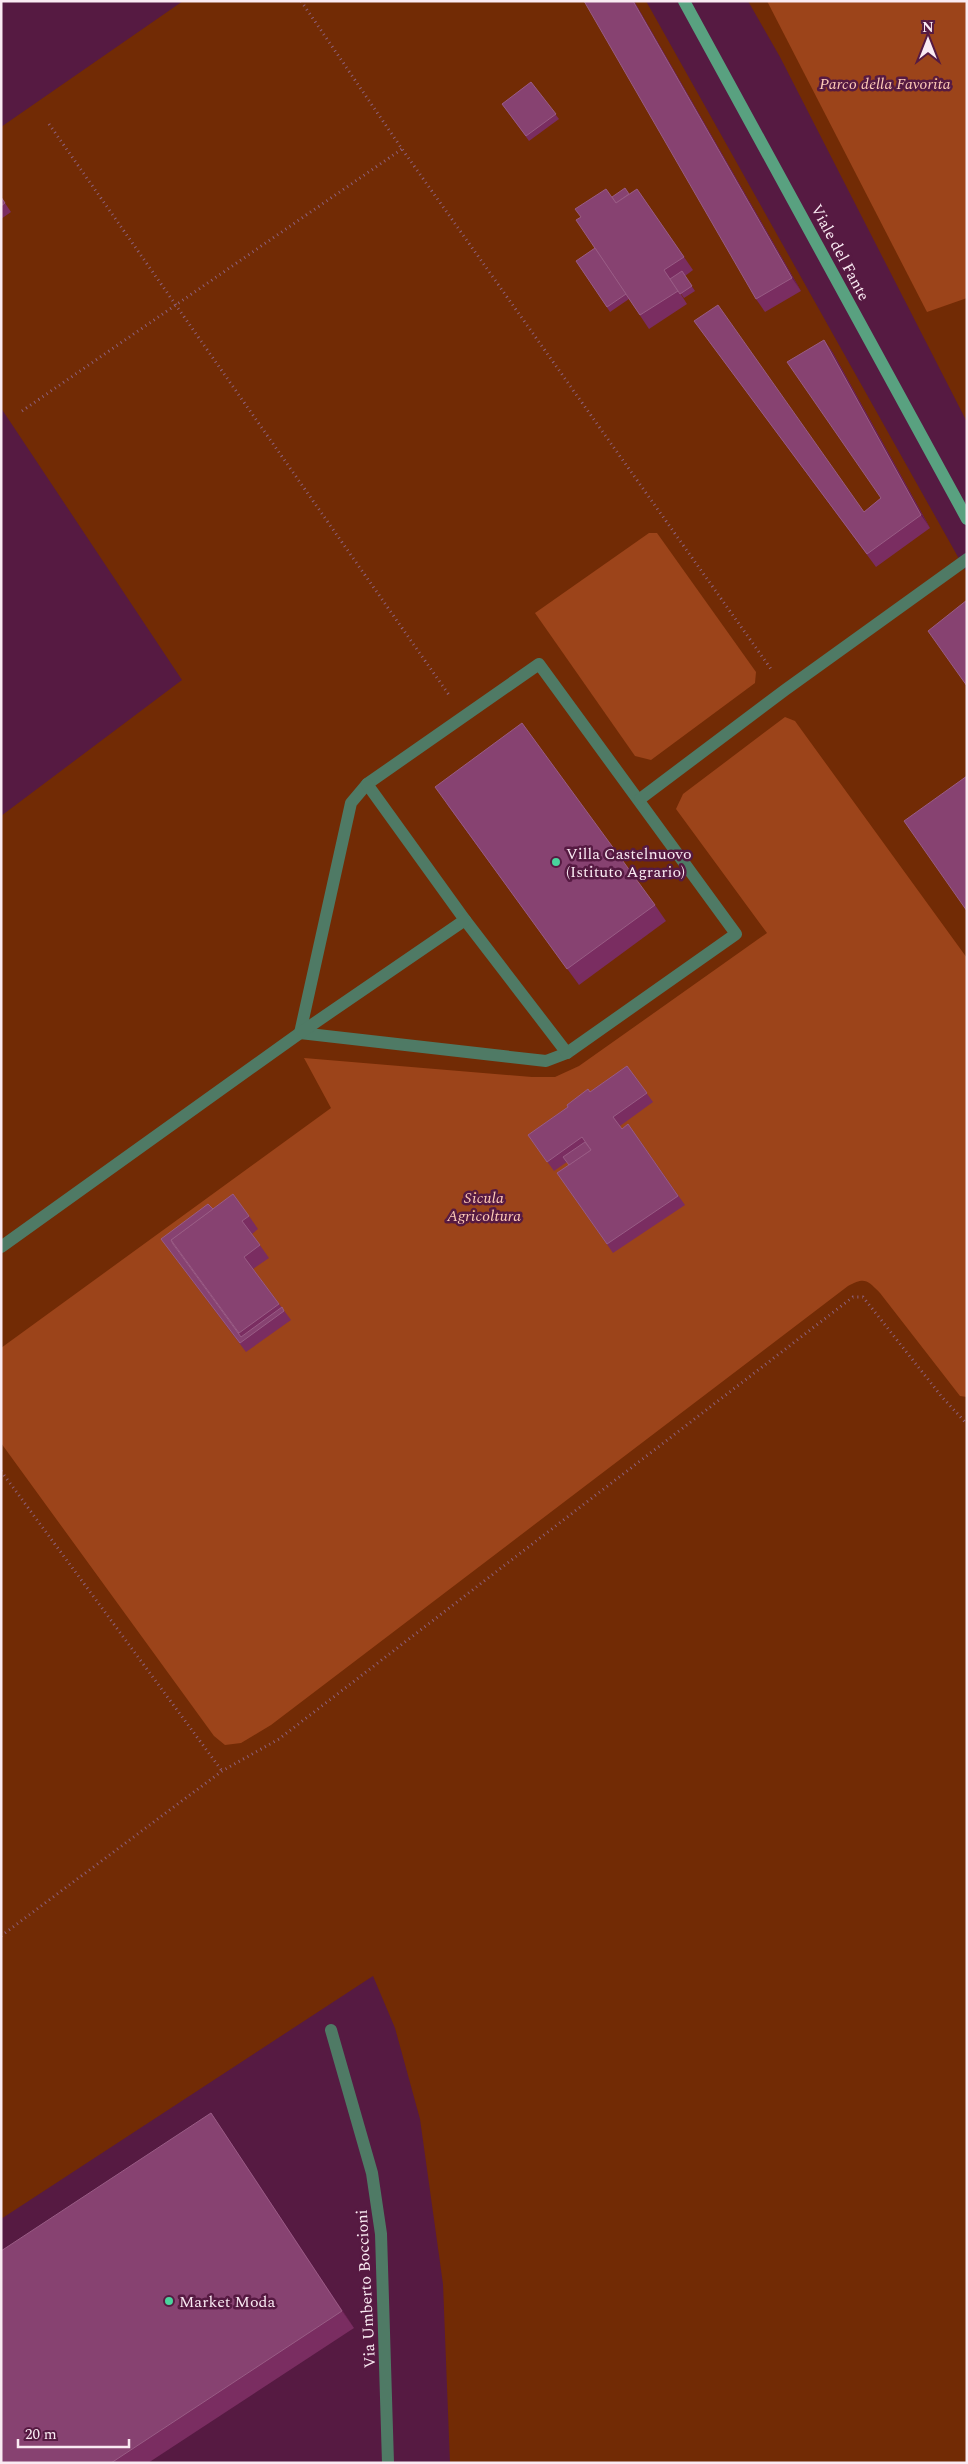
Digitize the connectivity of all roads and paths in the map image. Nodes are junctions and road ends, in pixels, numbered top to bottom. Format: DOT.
graph roads {
  1 [pos="301,1"];
  2 [pos="684,1"];
  3 [pos="48,124"];
  4 [pos="402,149"];
  5 [pos="176,306"];
  6 [pos="22,411"];
  7 [pos="967,519"];
  8 [pos="967,559"];
  9 [pos="785,690"];
  10 [pos="464,716"];
  11 [pos="367,784"];
  12 [pos="640,799"];
  13 [pos="465,920"];
  14 [pos="300,1033"];
  15 [pos="566,1053"];
  16 [pos="1,1246"];
  17 [pos="967,1424"];
  18 [pos="1,1471"];
  19 [pos="222,1771"];
  20 [pos="1,1936"];
  21 [pos="331,2030"];
  22 [pos="388,2463"];
  1 -- 4 [label="path"];
  2 -- 7 [label="street, Viale del Fante"];
  3 -- 5 [label="path"];
  4 -- 5 [label="path"];
  4 -- 9 [label="path"];
  5 -- 6 [label="path"];
  5 -- 10 [label="path"];
  8 -- 9 [label="street"];
  9 -- 12 [label="street"];
  10 -- 11 [label="street"];
  10 -- 12 [label="street"];
  11 -- 13 [label="street"];
  11 -- 14 [label="street"];
  12 -- 15 [label="street"];
  13 -- 14 [label="street"];
  13 -- 15 [label="street"];
  14 -- 15 [label="street"];
  14 -- 16 [label="street"];
  17 -- 19 [label="path"];
  18 -- 19 [label="path"];
  19 -- 20 [label="path"];
  21 -- 22 [label="street, Via Umberto Boccioni"];
}
